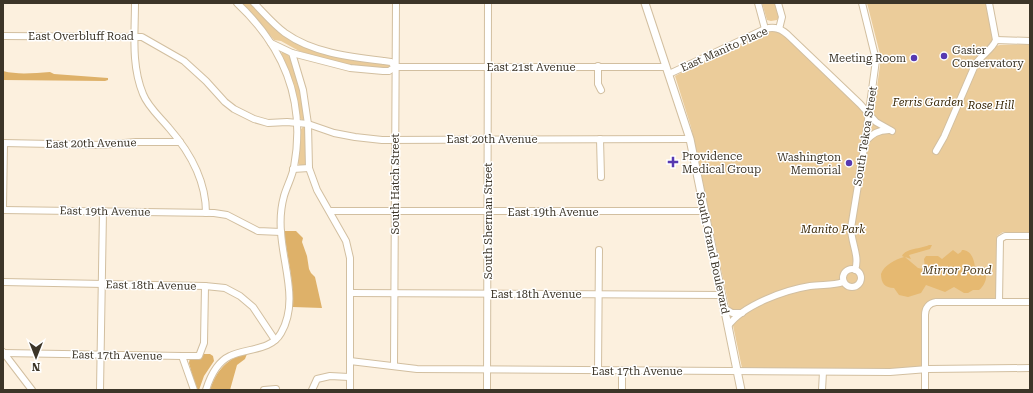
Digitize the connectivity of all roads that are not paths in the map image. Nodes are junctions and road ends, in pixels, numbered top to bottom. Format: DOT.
graph roads {
  1 [pos="135,3"];
  2 [pos="237,3"];
  3 [pos="254,3"];
  4 [pos="396,3"];
  5 [pos="488,3"];
  6 [pos="645,3"];
  7 [pos="758,3"];
  8 [pos="778,3"];
  9 [pos="862,3"];
  10 [pos="989,3"];
  11 [pos="765,29"];
  12 [pos="779,29"];
  13 [pos="3,36"];
  14 [pos="135,36"];
  15 [pos="996,40"];
  16 [pos="1030,41"];
  17 [pos="271,42"];
  18 [pos="292,53"];
  19 [pos="598,66"];
  20 [pos="666,66"];
  21 [pos="395,67"];
  22 [pos="488,67"];
  23 [pos="669,74"];
  24 [pos="601,90"];
  25 [pos="869,114"];
  26 [pos="297,123"];
  27 [pos="308,124"];
  28 [pos="395,139"];
  29 [pos="488,139"];
  30 [pos="600,139"];
  31 [pos="690,139"];
  32 [pos="180,142"];
  33 [pos="865,142"];
  34 [pos="3,144"];
  35 [pos="936,151"];
  36 [pos="309,168"];
  37 [pos="293,169"];
  38 [pos="601,177"];
  39 [pos="3,208"];
  40 [pos="103,211"];
  41 [pos="330,211"];
  42 [pos="396,211"];
  43 [pos="704,211"];
  44 [pos="206,212"];
  45 [pos="488,212"];
  46 [pos="281,232"];
  47 [pos="1030,236"];
  48 [pos="599,250"];
  49 [pos="855,270"];
  50 [pos="3,282"];
  51 [pos="843,282"];
  52 [pos="102,284"];
  53 [pos="205,286"];
  54 [pos="351,293"];
  55 [pos="396,293"];
  56 [pos="487,294"];
  57 [pos="599,295"];
  58 [pos="721,295"];
  59 [pos="999,302"];
  60 [pos="1030,302"];
  61 [pos="724,308"];
  62 [pos="743,313"];
  63 [pos="728,326"];
  64 [pos="275,340"];
  65 [pos="3,353"];
  66 [pos="101,355"];
  67 [pos="182,356"];
  68 [pos="350,361"];
  69 [pos="394,366"];
  70 [pos="1030,368"];
  71 [pos="925,369"];
  72 [pos="487,370"];
  73 [pos="598,371"];
  74 [pos="622,371"];
  75 [pos="737,372"];
  76 [pos="823,372"];
  77 [pos="349,377"];
  78 [pos="276,389"];
  79 [pos="32,390"];
  80 [pos="100,390"];
  81 [pos="194,390"];
  82 [pos="206,390"];
  83 [pos="264,390"];
  84 [pos="312,390"];
  85 [pos="350,390"];
  86 [pos="487,390"];
  87 [pos="622,390"];
  88 [pos="741,390"];
  89 [pos="822,390"];
  90 [pos="925,390"];
  1 -- 14 [label="street"];
  2 -- 17 [label="street"];
  3 -- 21 [label="street"];
  4 -- 21 [label="street, South Hatch Street"];
  5 -- 22 [label="street, South Sherman Street"];
  6 -- 20 [label="main road, South Grand Boulevard"];
  7 -- 11 [label="street"];
  8 -- 12 [label="street"];
  9 -- 25 [label="street, South Tekoa Street"];
  10 -- 15 [label="street"];
  11 -- 12 [label="street, East Manito Place"];
  11 -- 23 [label="street, East Manito Place"];
  12 -- 25 [label="street"];
  13 -- 14 [label="street, East Overbluff Road"];
  14 -- 26 [label="street, East Overbluff Road"];
  14 -- 32 [label="street"];
  15 -- 16 [label="street"];
  15 -- 35 [label="street"];
  17 -- 18 [label="street"];
  17 -- 26 [label="street"];
  18 -- 21 [label="street"];
  18 -- 27 [label="street"];
  19 -- 20 [label="street, East 21st Avenue"];
  19 -- 22 [label="street, East 21st Avenue"];
  19 -- 24 [label="street"];
  20 -- 23 [label="main road, South Grand Boulevard"];
  21 -- 22 [label="street, East 21st Avenue"];
  21 -- 28 [label="street, South Hatch Street"];
  22 -- 29 [label="street, South Sherman Street"];
  23 -- 31 [label="main road, South Grand Boulevard"];
  25 -- 33 [label="street, South Tekoa Street"];
  25 -- 33 [label="street"];
  26 -- 27 [label="street, East 20th Avenue"];
  26 -- 37 [label="street"];
  27 -- 28 [label="street, East 20th Avenue"];
  27 -- 36 [label="street"];
  28 -- 29 [label="street, East 20th Avenue"];
  28 -- 42 [label="street, South Hatch Street"];
  29 -- 30 [label="street, East 20th Avenue"];
  29 -- 45 [label="street, South Sherman Street"];
  30 -- 31 [label="street, East 20th Avenue"];
  30 -- 38 [label="street"];
  31 -- 43 [label="main road, South Grand Boulevard"];
  32 -- 34 [label="street, East 20th Avenue"];
  32 -- 44 [label="street"];
  33 -- 49 [label="street, South Tekoa Street"];
  34 -- 39 [label="street"];
  36 -- 37 [label="street"];
  36 -- 41 [label="street"];
  37 -- 46 [label="street"];
  39 -- 40 [label="street, East 19th Avenue"];
  40 -- 44 [label="street, East 19th Avenue"];
  40 -- 52 [label="street"];
  41 -- 42 [label="street, East 19th Avenue"];
  41 -- 54 [label="street"];
  42 -- 45 [label="street, East 19th Avenue"];
  42 -- 55 [label="street, South Hatch Street"];
  43 -- 45 [label="street, East 19th Avenue"];
  43 -- 58 [label="main road, South Grand Boulevard"];
  44 -- 46 [label="street, East 19th Avenue"];
  45 -- 56 [label="street, South Sherman Street"];
  46 -- 64 [label="street"];
  47 -- 59 [label="street"];
  48 -- 57 [label="street"];
  49 -- 51 [label="street"];
  49 -- 51 [label="street"];
  50 -- 52 [label="street, East 18th Avenue"];
  51 -- 62 [label="street"];
  52 -- 53 [label="street, East 18th Avenue"];
  52 -- 66 [label="street"];
  53 -- 64 [label="street, East 18th Avenue"];
  53 -- 67 [label="street, East 17th Avenue"];
  54 -- 55 [label="street, East 18th Avenue"];
  54 -- 68 [label="street"];
  55 -- 56 [label="street, East 18th Avenue"];
  55 -- 69 [label="street, South Hatch Street"];
  56 -- 57 [label="street, East 18th Avenue"];
  56 -- 72 [label="street, South Sherman Street"];
  57 -- 58 [label="street, East 18th Avenue"];
  57 -- 73 [label="street"];
  58 -- 61 [label="main road, South Grand Boulevard"];
  59 -- 60 [label="street"];
  59 -- 71 [label="street"];
  61 -- 62 [label="street"];
  61 -- 63 [label="main road, South Grand Boulevard"];
  62 -- 63 [label="street"];
  63 -- 75 [label="main road, South Grand Boulevard"];
  64 -- 82 [label="street"];
  65 -- 66 [label="street, East 17th Avenue"];
  65 -- 79 [label="street"];
  66 -- 67 [label="street, East 17th Avenue"];
  66 -- 80 [label="street"];
  67 -- 81 [label="street"];
  68 -- 69 [label="street, East 17th Avenue"];
  68 -- 77 [label="street"];
  69 -- 72 [label="street, East 17th Avenue"];
  70 -- 71 [label="street, East 17th Avenue"];
  71 -- 76 [label="street, East 17th Avenue"];
  71 -- 90 [label="street"];
  72 -- 73 [label="street, East 17th Avenue"];
  72 -- 86 [label="street, South Sherman Street"];
  73 -- 74 [label="street, East 17th Avenue"];
  74 -- 75 [label="street, East 17th Avenue"];
  74 -- 87 [label="street"];
  75 -- 76 [label="street, East 17th Avenue"];
  75 -- 88 [label="main road, South Grand Boulevard"];
  76 -- 89 [label="street"];
  77 -- 84 [label="street"];
  77 -- 85 [label="street"];
  78 -- 83 [label="street"];
}
